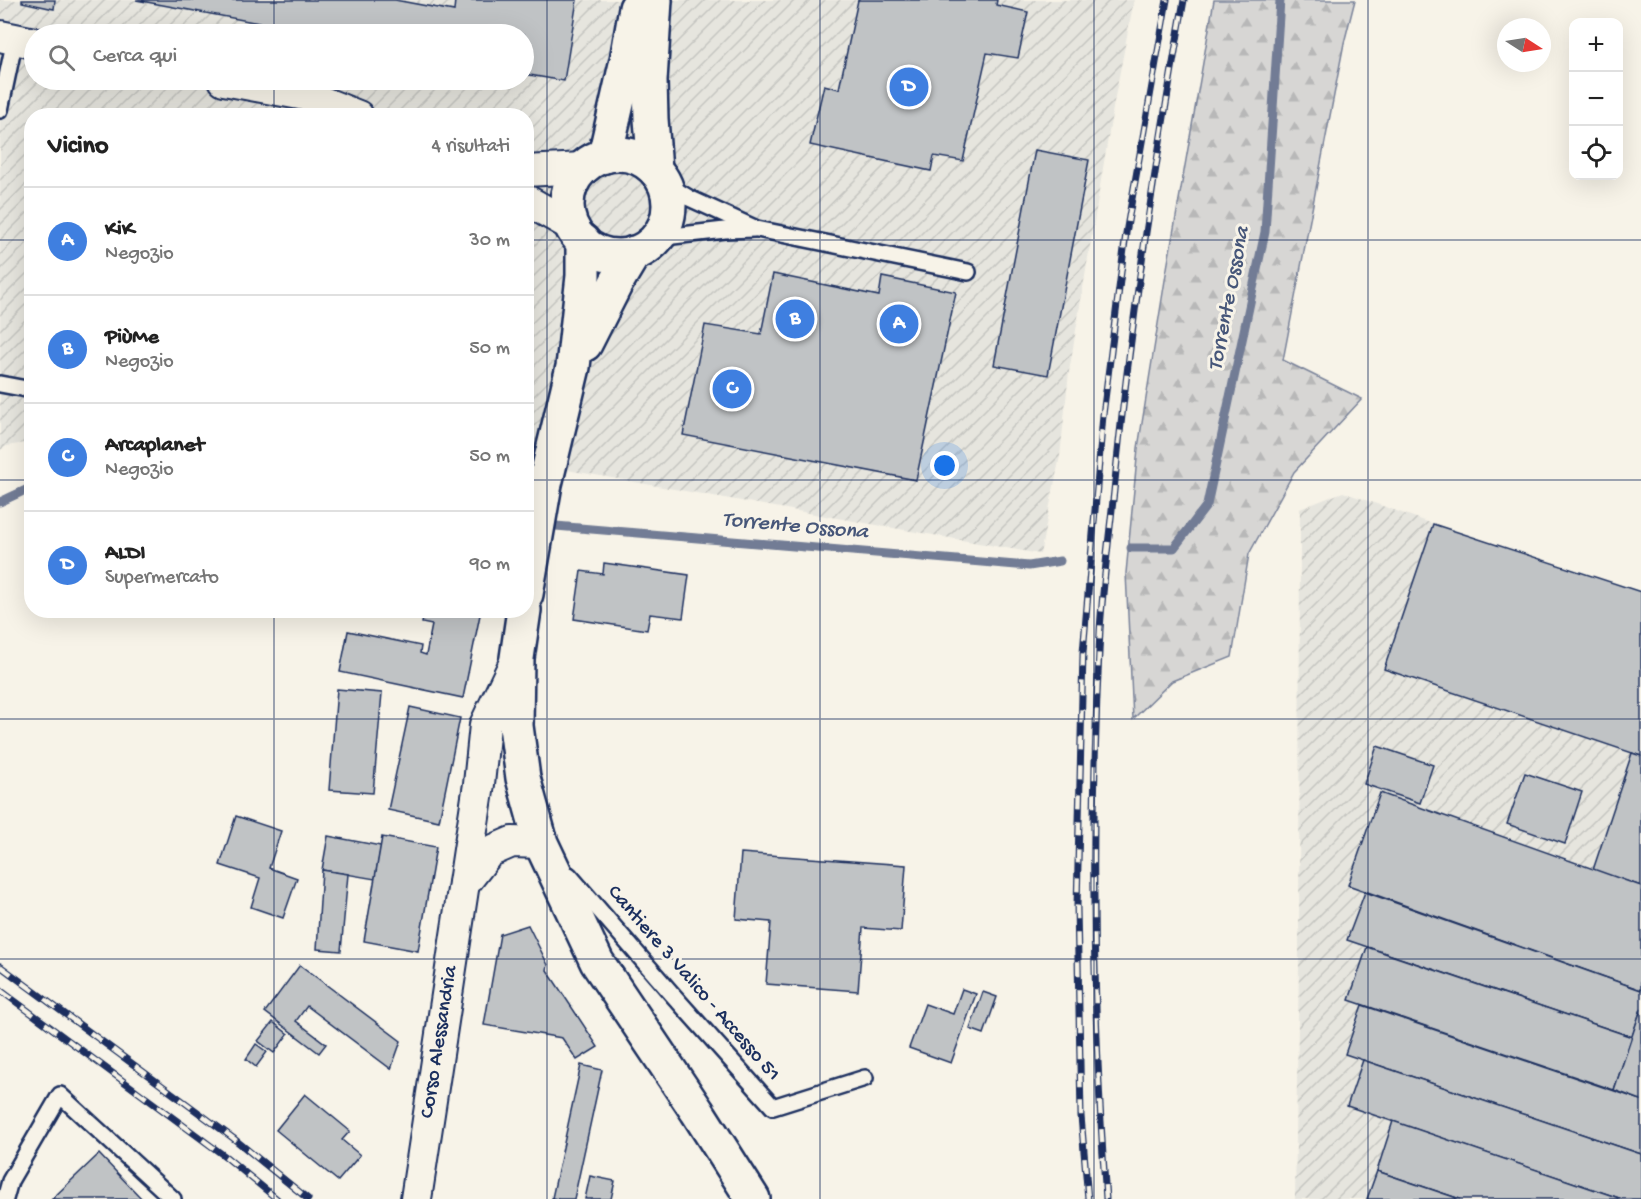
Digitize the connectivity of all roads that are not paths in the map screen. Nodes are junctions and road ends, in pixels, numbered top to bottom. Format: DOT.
graph roads {
  1 [pos="638,0"];
  2 [pos="655,0"];
  3 [pos="17,40"];
  4 [pos="278,90"];
  5 [pos="338,108"];
  6 [pos="0,110"];
  7 [pos="594,162"];
  8 [pos="534,170"];
  9 [pos="660,176"];
  10 [pos="534,205"];
  11 [pos="757,229"];
  12 [pos="577,233"];
  13 [pos="638,252"];
  14 [pos="968,272"];
  15 [pos="573,367"];
  16 [pos="0,384"];
  17 [pos="24,388"];
  18 [pos="534,547"];
  19 [pos="523,618"];
  20 [pos="517,658"];
  21 [pos="542,843"];
  22 [pos="464,884"];
  23 [pos="865,1078"];
  24 [pos="4,1199"];
  25 [pos="173,1199"];
  26 [pos="416,1199"];
  27 [pos="753,1199"];
  1 -- 7 [label="main road"];
  2 -- 9 [label="main road"];
  3 -- 6 [label="lane"];
  4 -- 5 [label="street"];
  7 -- 8 [label="street"];
  7 -- 9 [label="main road"];
  7 -- 12 [label="main road"];
  9 -- 11 [label="lane"];
  9 -- 13 [label="main road"];
  10 -- 12 [label="street"];
  11 -- 13 [label="lane"];
  11 -- 14 [label="lane"];
  12 -- 13 [label="main road"];
  12 -- 15 [label="main road"];
  13 -- 15 [label="main road"];
  15 -- 18 [label="main road"];
  16 -- 17 [label="lane"];
  19 -- 20 [label="main road"];
  20 -- 21 [label="main road"];
  20 -- 22 [label="street, Corso Alessandria"];
  21 -- 22 [label="street, Corso Alessandria"];
  21 -- 23 [label="lane, Cantiere 3 Valico - Accesso 51"];
  21 -- 27 [label="main road"];
  22 -- 26 [label="street, Corso Alessandria"];
  24 -- 25 [label="lane"];
}
